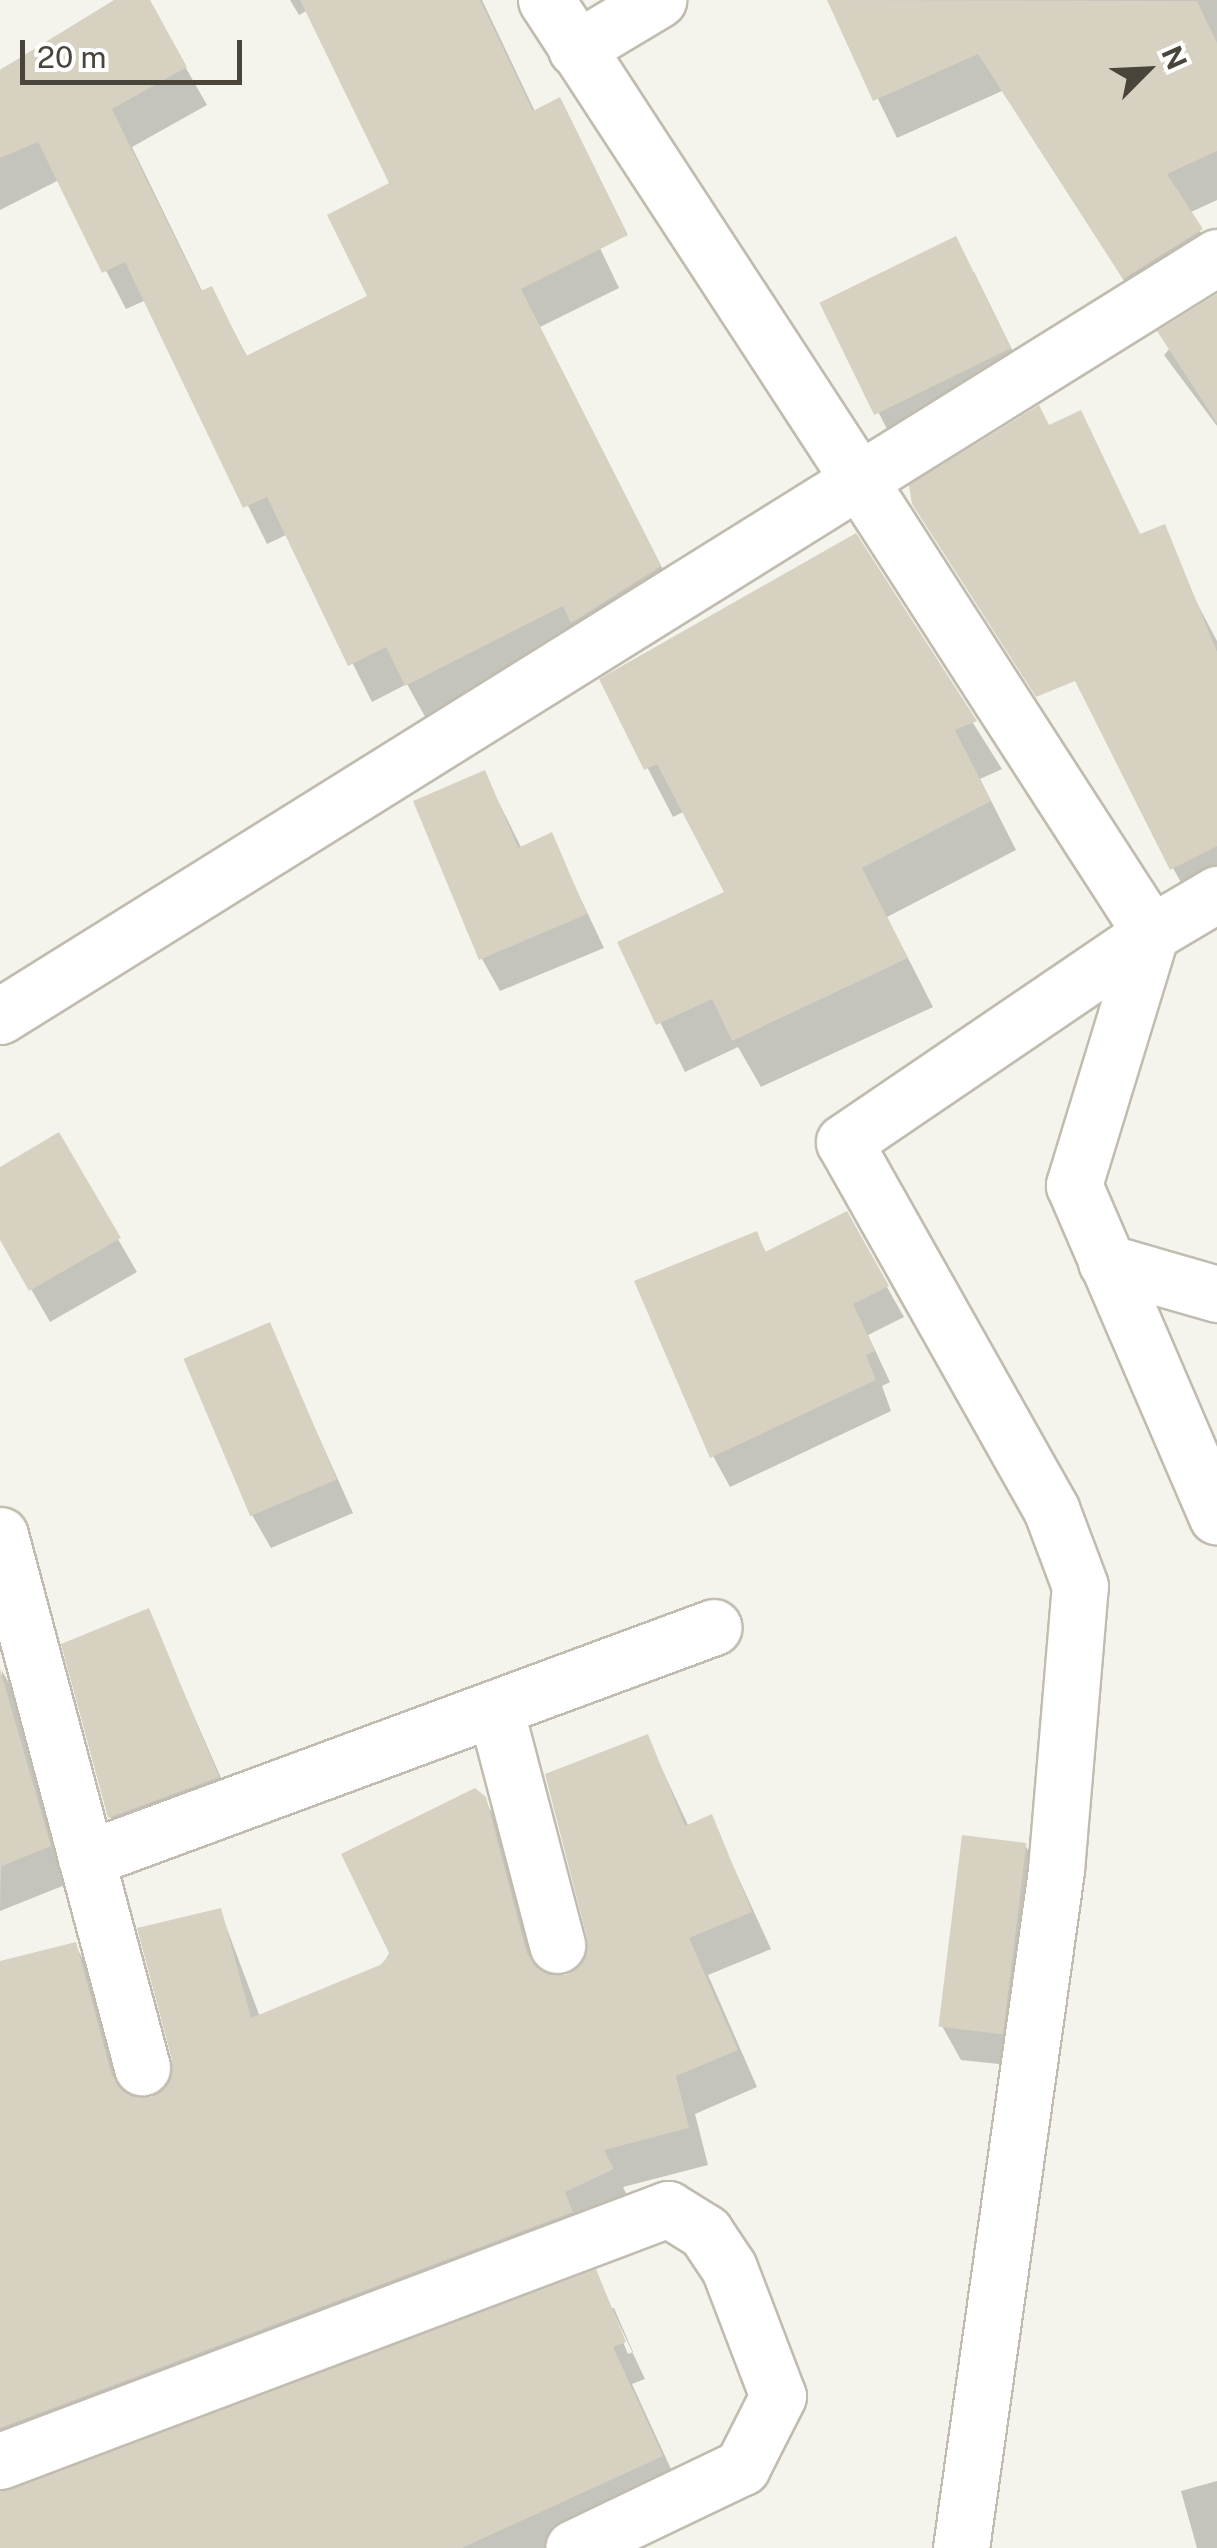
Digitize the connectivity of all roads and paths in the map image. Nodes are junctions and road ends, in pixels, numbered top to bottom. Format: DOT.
graph roads {
  1 [pos="546,0"];
  2 [pos="658,0"];
  3 [pos="576,49"];
  4 [pos="1217,258"];
  5 [pos="859,480"];
  6 [pos="1217,894"];
  7 [pos="1151,933"];
  8 [pos="0,1016"];
  9 [pos="1106,1262"];
  10 [pos="1217,1294"];
  11 [pos="1217,1517"];
  12 [pos="0,1535"];
  13 [pos="714,1627"];
  14 [pos="495,1708"];
  15 [pos="86,1860"];
  16 [pos="557,1945"];
  17 [pos="142,2067"];
  18 [pos="0,2461"];
  19 [pos="573,2548"];
  20 [pos="961,2548"];
  1 -- 3 [label="street"];
  2 -- 3 [label="street"];
  3 -- 5 [label="street"];
  4 -- 5 [label="street"];
  5 -- 7 [label="street"];
  5 -- 8 [label="street"];
  6 -- 7 [label="street"];
  7 -- 9 [label="street"];
  7 -- 20 [label="street"];
  9 -- 10 [label="street"];
  9 -- 11 [label="street"];
  12 -- 15 [label="street"];
  13 -- 14 [label="street"];
  14 -- 15 [label="street"];
  14 -- 16 [label="street"];
  15 -- 17 [label="street"];
  18 -- 19 [label="street"];
}
